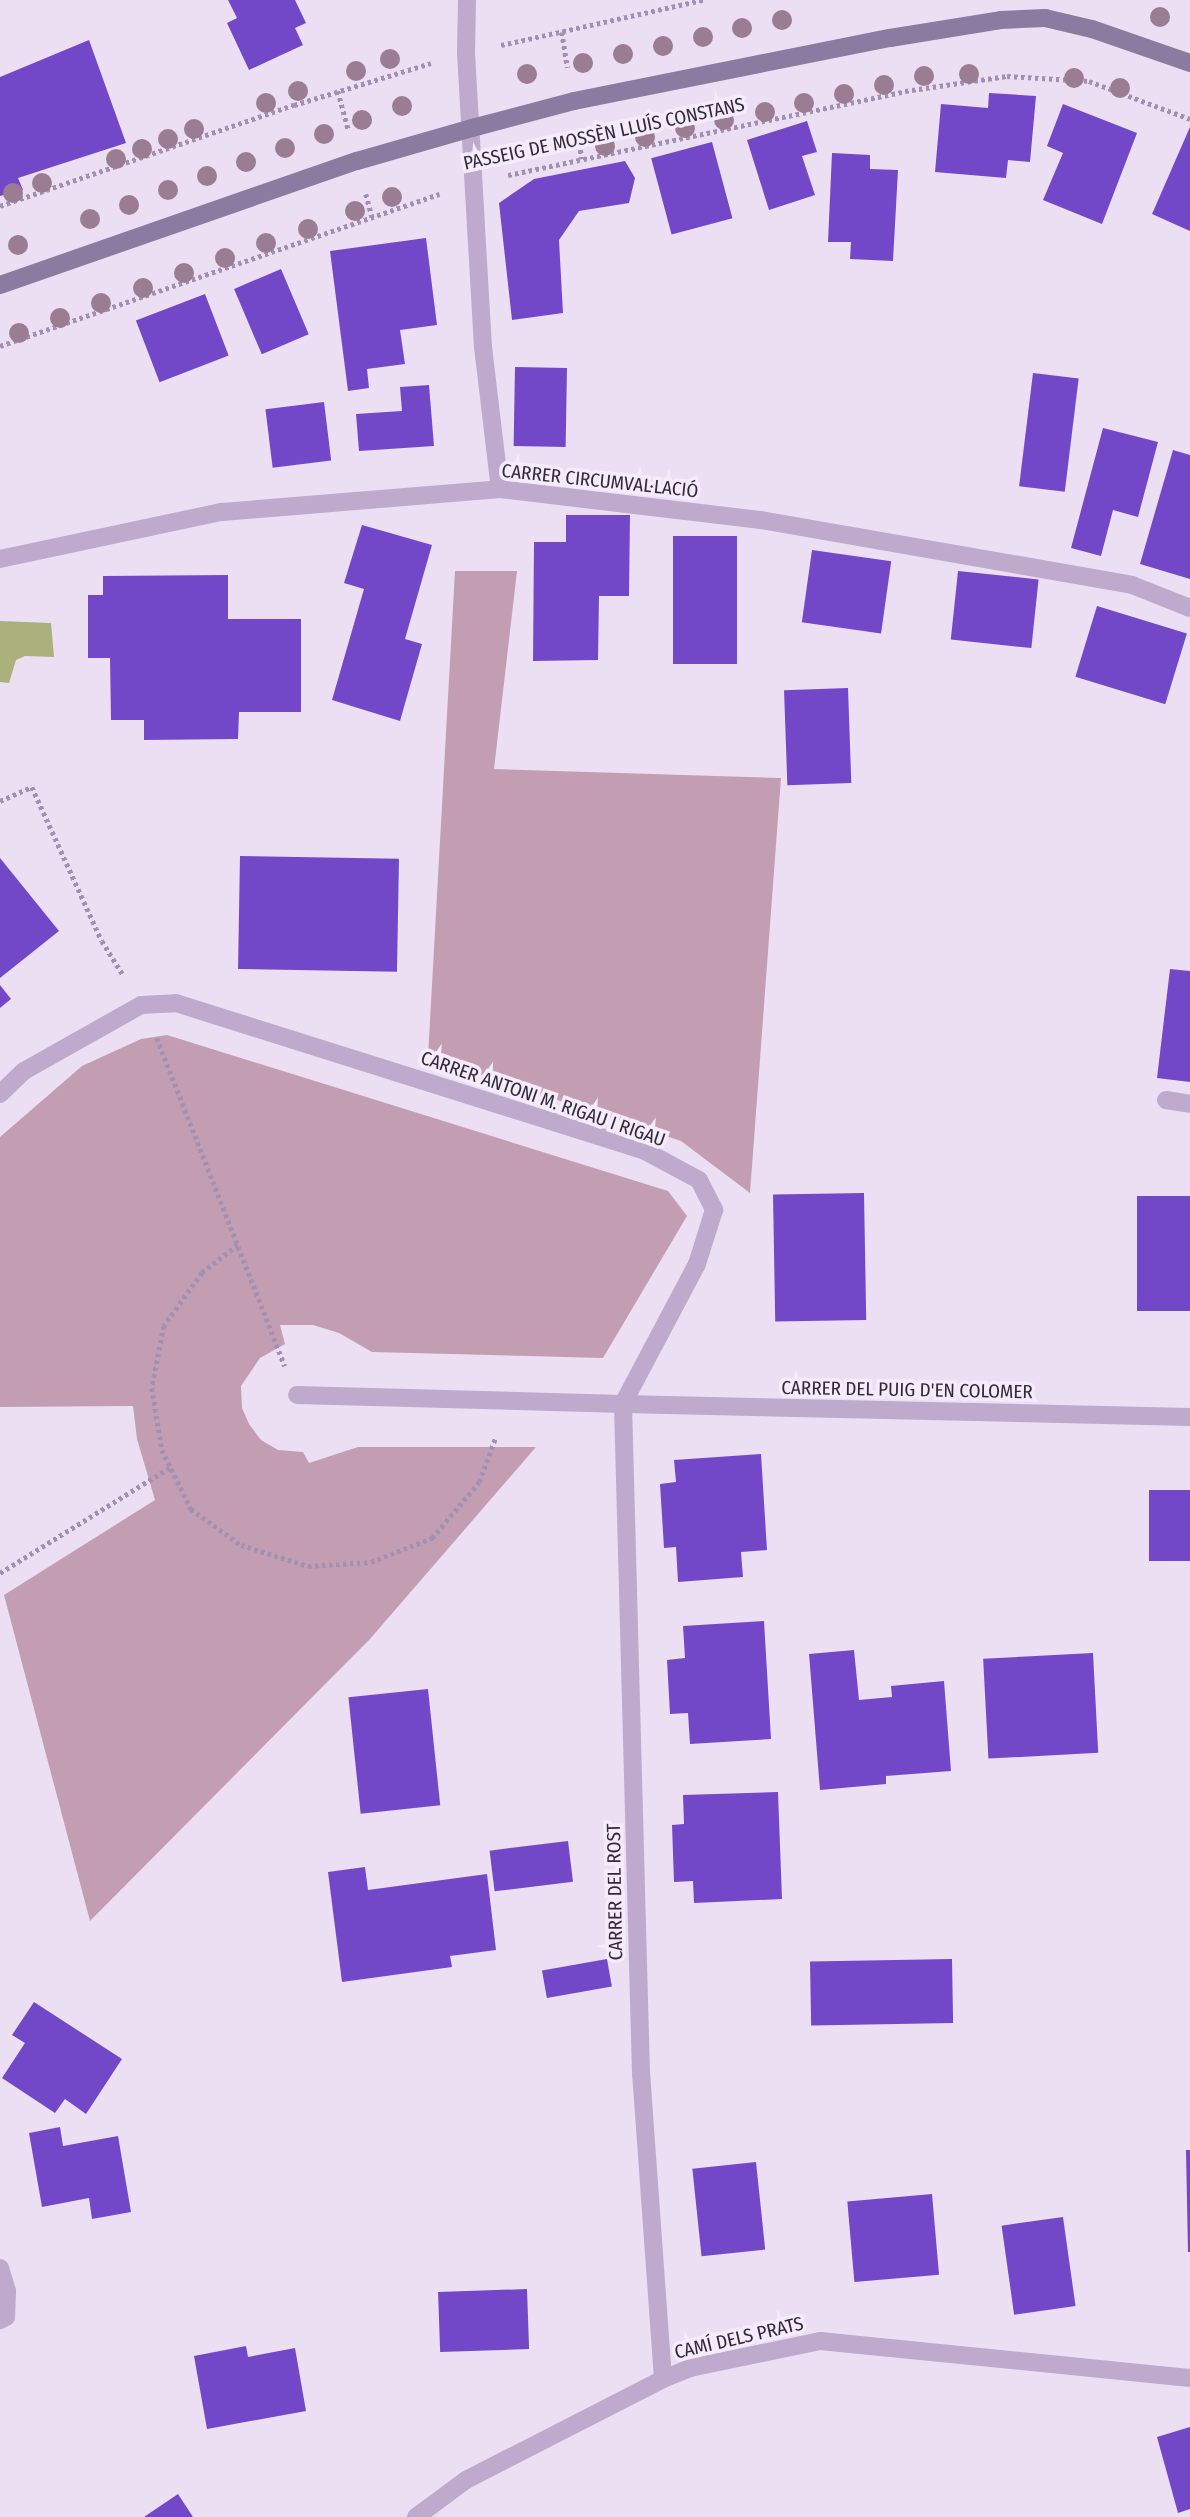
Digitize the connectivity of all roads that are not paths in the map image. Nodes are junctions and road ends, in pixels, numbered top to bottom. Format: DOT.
graph roads {
  1 [pos="467,0"];
  2 [pos="1190,63"];
  3 [pos="471,128"];
  4 [pos="0,285"];
  5 [pos="500,489"];
  6 [pos="0,559"];
  7 [pos="1190,608"];
  8 [pos="0,1094"];
  9 [pos="1166,1100"];
  10 [pos="1190,1104"];
  11 [pos="297,1395"];
  12 [pos="623,1404"];
  13 [pos="1190,1417"];
  14 [pos="0,2268"];
  15 [pos="0,2320"];
  16 [pos="1190,2378"];
  17 [pos="663,2379"];
  18 [pos="416,2517"];
  1 -- 3 [label="street"];
  2 -- 3 [label="main road, PASSEIG DE MOSSÈN LLUÍS CONSTANS"];
  3 -- 4 [label="main road, PASSEIG DE MOSSÈN LLUÍS CONSTANS"];
  3 -- 5 [label="street"];
  5 -- 6 [label="street, CARRER CIRCUMVAL·LACIÓ"];
  5 -- 7 [label="street, CARRER CIRCUMVAL·LACIÓ"];
  8 -- 12 [label="street, CARRER ANTONI M. RIGAU I RIGAU"];
  9 -- 10 [label="street"];
  11 -- 12 [label="street"];
  12 -- 13 [label="street, CARRER DEL PUIG D'EN COLOMER"];
  12 -- 17 [label="street, CARRER DEL ROST"];
  14 -- 15 [label="street"];
  16 -- 17 [label="street, CAMÍ DELS PRATS"];
  17 -- 18 [label="street, CAMÍ DELS PRATS"];
}
